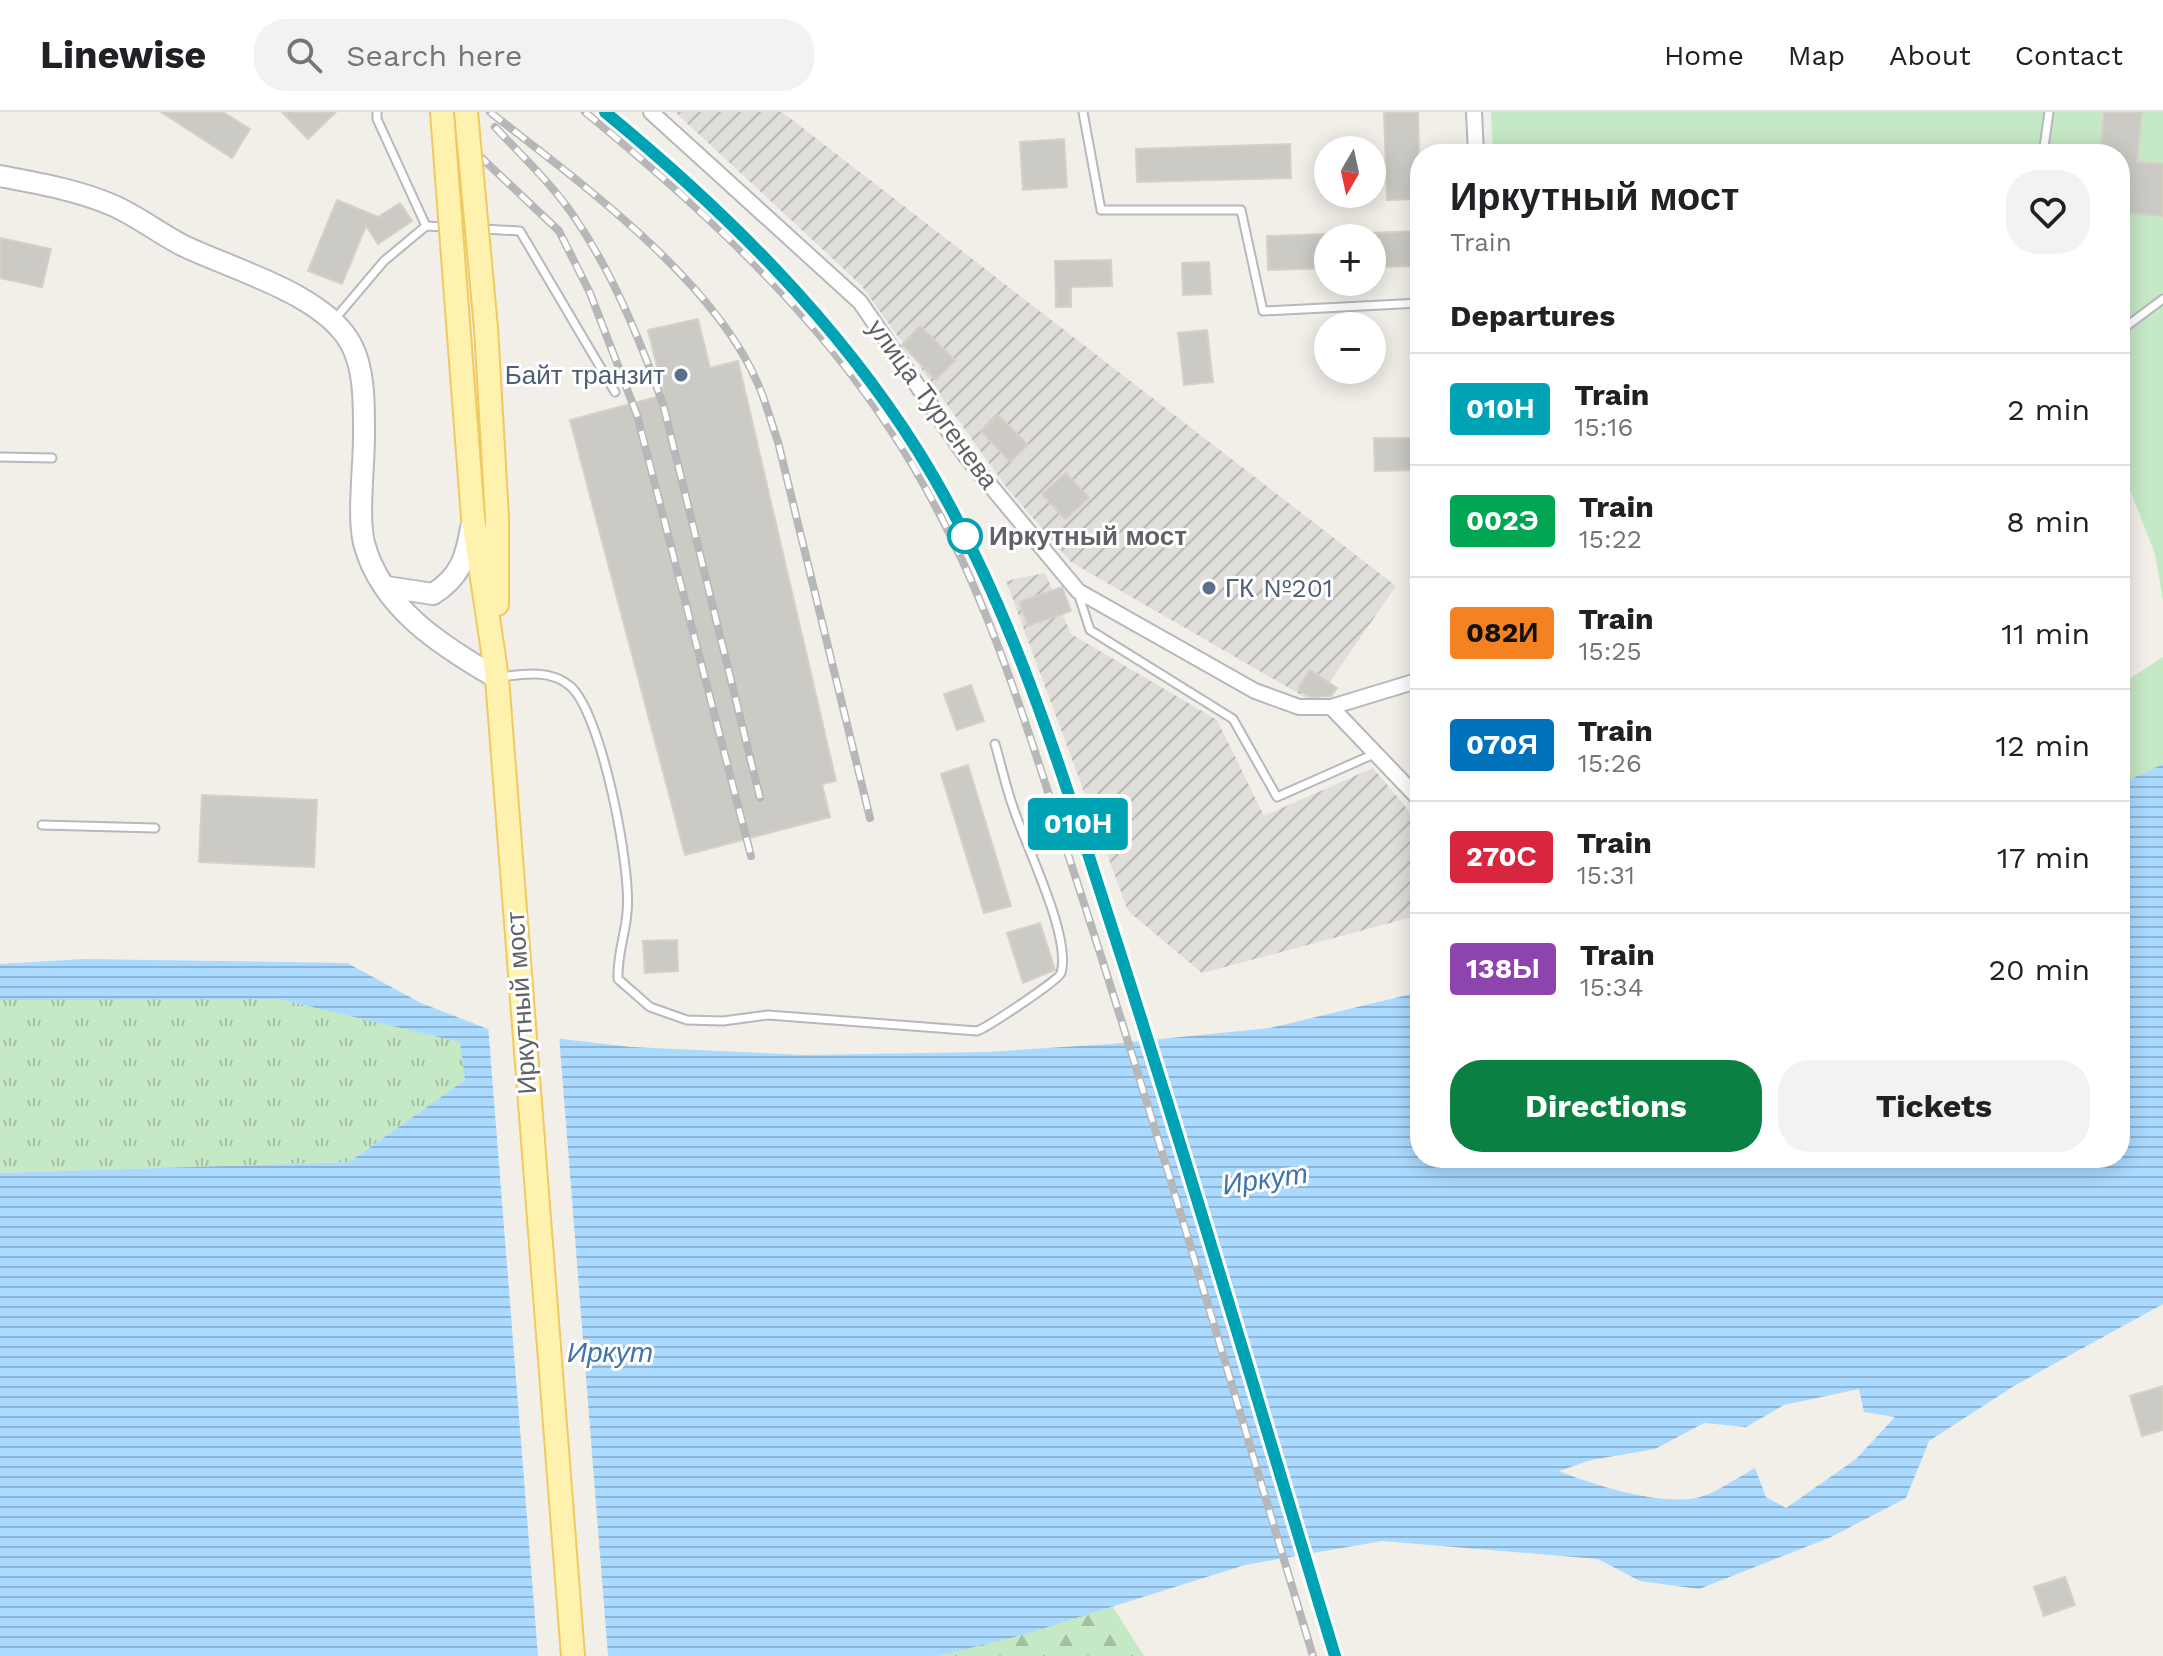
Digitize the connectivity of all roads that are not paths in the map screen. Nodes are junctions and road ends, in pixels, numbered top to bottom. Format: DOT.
graph roads {
  1 [pos="377,112"];
  2 [pos="442,112"];
  3 [pos="466,112"];
  4 [pos="651,112"];
  5 [pos="1083,112"];
  6 [pos="1474,112"];
  7 [pos="2049,112"];
  8 [pos="1476,144"];
  9 [pos="2044,144"];
  10 [pos="0,176"];
  11 [pos="426,226"];
  12 [pos="2163,299"];
  13 [pos="1410,304"];
  14 [pos="334,320"];
  15 [pos="2130,324"];
  16 [pos="615,392"];
  17 [pos="0,457"];
  18 [pos="52,458"];
  19 [pos="473,518"];
  20 [pos="387,587"];
  21 [pos="1078,591"];
  22 [pos="497,678"];
  23 [pos="1410,683"];
  24 [pos="1331,707"];
  25 [pos="995,744"];
  26 [pos="1376,752"];
  27 [pos="1410,789"];
  28 [pos="42,825"];
  29 [pos="155,828"];
  30 [pos="573,1656"];
  1 -- 11 [label="lane"];
  2 -- 19 [label="main road, Иркутный мост, bridge"];
  3 -- 22 [label="main road, bridge"];
  4 -- 21 [label="street, улица Тургенева"];
  5 -- 13 [label="lane"];
  6 -- 8 [label="street"];
  7 -- 9 [label="lane"];
  10 -- 14 [label="main road"];
  11 -- 14 [label="lane"];
  11 -- 16 [label="lane"];
  12 -- 15 [label="lane"];
  14 -- 20 [label="main road"];
  17 -- 18 [label="lane"];
  19 -- 20 [label="main road"];
  19 -- 22 [label="main road, Иркутный мост"];
  20 -- 22 [label="main road"];
  21 -- 24 [label="street, улица Тургенева"];
  21 -- 26 [label="lane"];
  22 -- 25 [label="lane"];
  22 -- 30 [label="main road, Иркутный мост"];
  23 -- 24 [label="street"];
  24 -- 26 [label="street"];
  26 -- 27 [label="street"];
  28 -- 29 [label="lane"];
}
